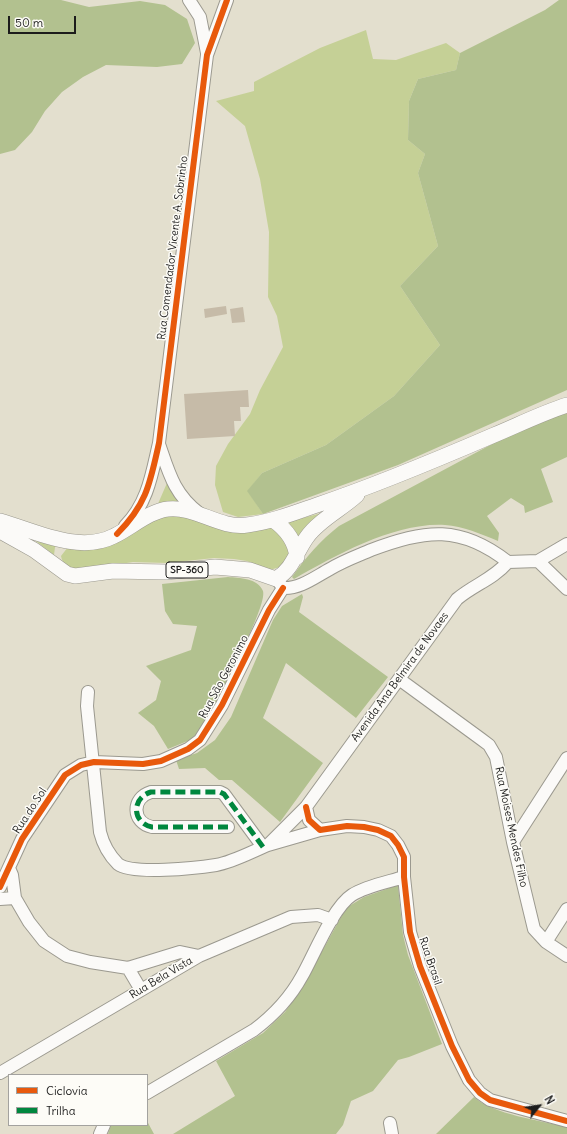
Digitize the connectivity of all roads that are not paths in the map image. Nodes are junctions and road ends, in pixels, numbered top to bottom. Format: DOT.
graph roads {
  1 [pos="189,0"];
  2 [pos="227,0"];
  3 [pos="207,55"];
  4 [pos="566,405"];
  5 [pos="159,443"];
  6 [pos="364,490"];
  7 [pos="204,516"];
  8 [pos="273,520"];
  9 [pos="0,521"];
  10 [pos="0,531"];
  11 [pos="117,534"];
  12 [pos="69,540"];
  13 [pos="567,544"];
  14 [pos="297,557"];
  15 [pos="538,561"];
  16 [pos="508,562"];
  17 [pos="66,574"];
  18 [pos="279,584"];
  19 [pos="567,589"];
  20 [pos="399,679"];
  21 [pos="88,692"];
  22 [pos="567,758"];
  23 [pos="94,762"];
  24 [pos="306,807"];
  25 [pos="228,827"];
  26 [pos="320,830"];
  27 [pos="513,842"];
  28 [pos="265,846"];
  29 [pos="9,868"];
  30 [pos="404,877"];
  31 [pos="0,887"];
  32 [pos="15,898"];
  33 [pos="0,899"];
  34 [pos="567,908"];
  35 [pos="332,920"];
  36 [pos="546,942"];
  37 [pos="199,956"];
  38 [pos="567,956"];
  39 [pos="128,968"];
  40 [pos="141,990"];
  41 [pos="0,1073"];
  42 [pos="148,1092"];
  43 [pos="567,1121"];
  1 -- 3 [label="street"];
  2 -- 3 [label="street"];
  3 -- 5 [label="street, Rua Comendador Vicente A. Sobrinho"];
  4 -- 6 [label="main road"];
  5 -- 7 [label="street"];
  5 -- 11 [label="street, Rua Comendador Vicente A. Sobrinho"];
  6 -- 8 [label="main road"];
  6 -- 14 [label="main road"];
  7 -- 8 [label="main road"];
  7 -- 11 [label="main road"];
  8 -- 14 [label="main road"];
  9 -- 12 [label="main road"];
  10 -- 17 [label="main road"];
  11 -- 12 [label="main road"];
  12 -- 17 [label="main road"];
  13 -- 15 [label="street"];
  14 -- 18 [label="main road"];
  15 -- 16 [label="street"];
  15 -- 19 [label="street"];
  16 -- 18 [label="street"];
  16 -- 20 [label="street, Avenida Ana Belmira de Novaes"];
  17 -- 18 [label="main road, SP-360"];
  18 -- 23 [label="street, Rua São Geronimo"];
  20 -- 24 [label="street, Avenida Ana Belmira de Novaes"];
  20 -- 27 [label="street, Rua Moises Mendes Filho"];
  21 -- 23 [label="street, Rua Brasil"];
  22 -- 27 [label="street"];
  23 -- 28 [label="street, Rua Brasil"];
  23 -- 29 [label="street, Rua do Sol"];
  24 -- 26 [label="street"];
  24 -- 28 [label="street, Avenida Ana Belmira de Novaes"];
  25 -- 28 [label="street"];
  26 -- 28 [label="street, Rua Brasil"];
  26 -- 30 [label="street, Rua Brasil"];
  27 -- 36 [label="street, Rua Moises Mendes Filho"];
  29 -- 31 [label="street, Rua do Sol"];
  29 -- 32 [label="street"];
  30 -- 35 [label="street"];
  30 -- 43 [label="street, Rua Brasil"];
  32 -- 33 [label="street"];
  32 -- 39 [label="street"];
  34 -- 36 [label="street"];
  35 -- 37 [label="street, Rua Bela Vista"];
  35 -- 42 [label="street"];
  36 -- 38 [label="street, Rua Moises Mendes Filho"];
  37 -- 39 [label="street"];
  37 -- 40 [label="street, Rua Bela Vista"];
  39 -- 40 [label="street"];
  40 -- 41 [label="street, Rua Bela Vista"];
}
